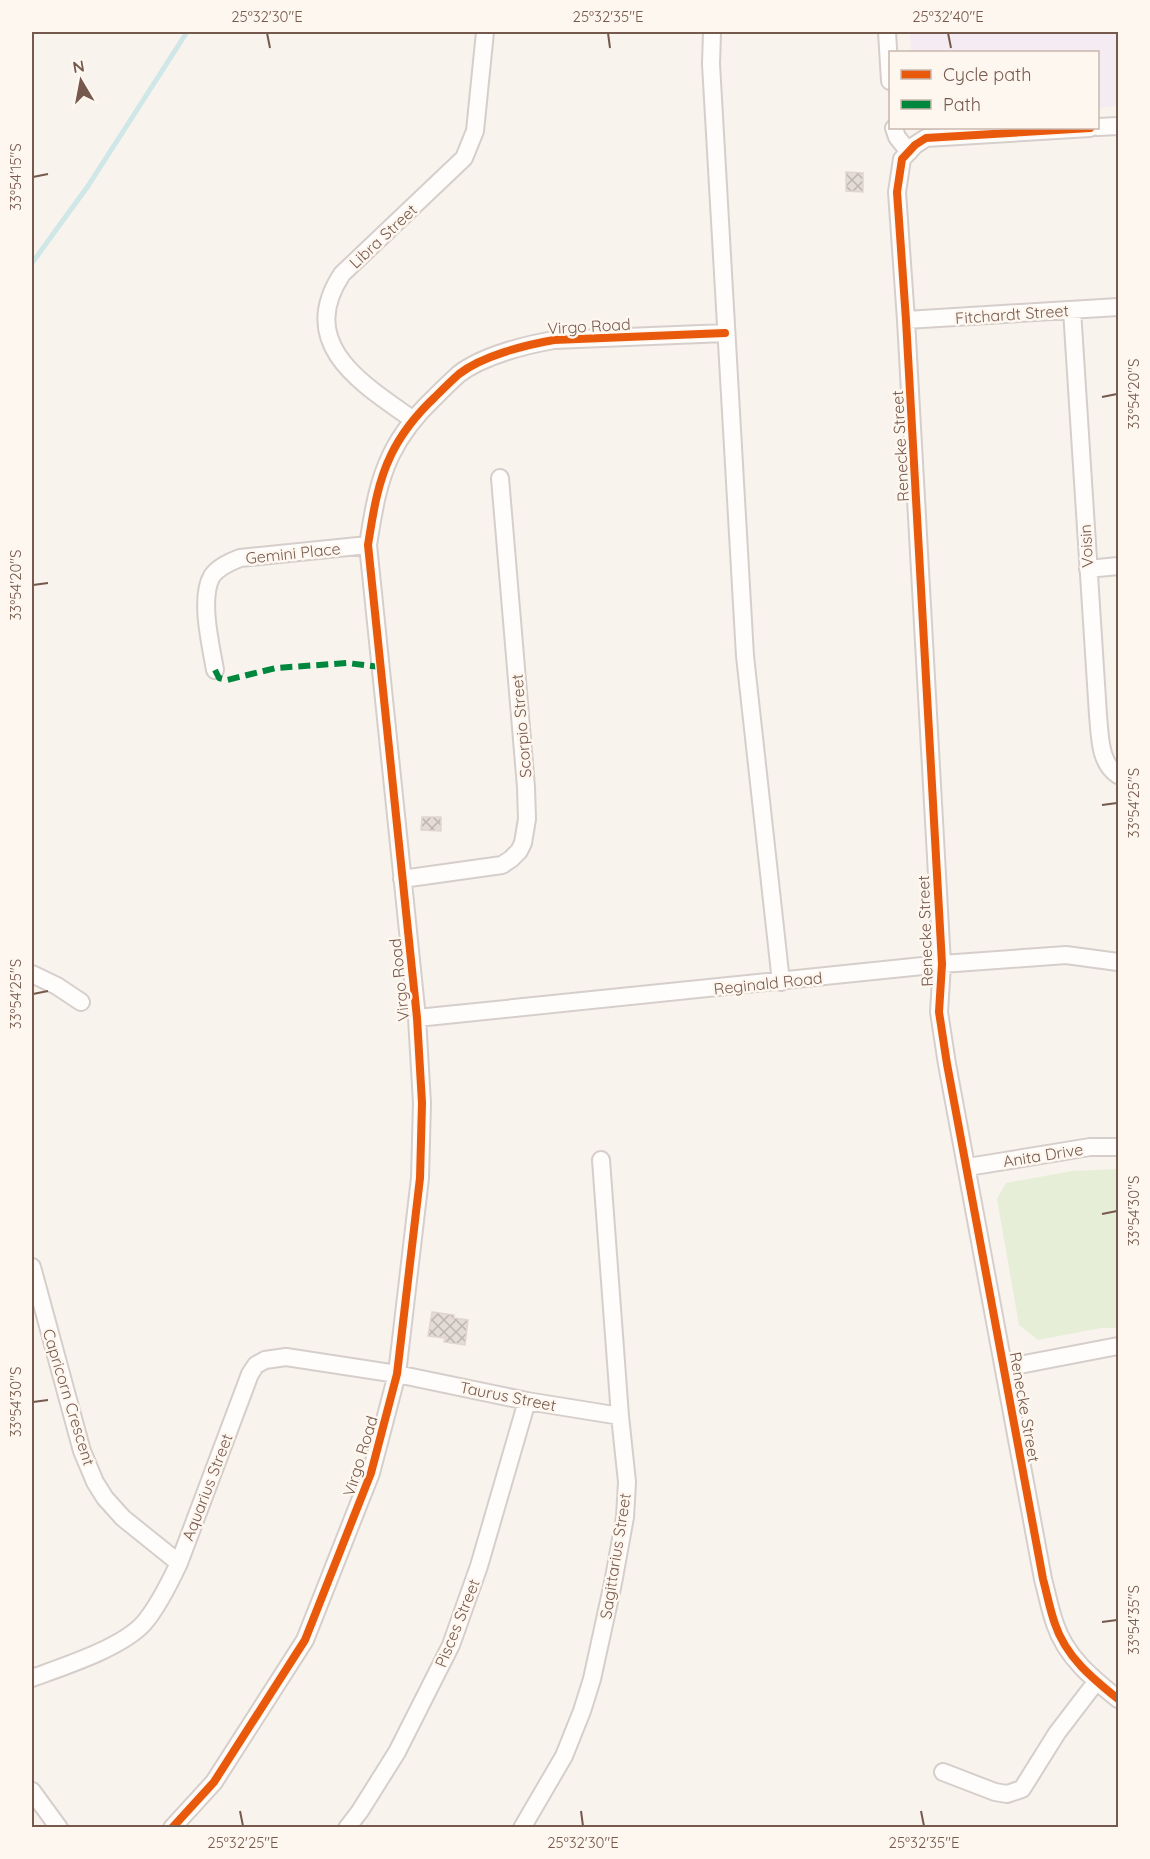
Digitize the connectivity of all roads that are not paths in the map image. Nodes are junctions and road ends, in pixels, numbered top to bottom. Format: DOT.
graph roads {
  1 [pos="485,32"];
  2 [pos="712,32"];
  3 [pos="887,32"];
  4 [pos="889,56"];
  5 [pos="1119,126"];
  6 [pos="1099,127"];
  7 [pos="894,129"];
  8 [pos="1074,129"];
  9 [pos="909,152"];
  10 [pos="1119,307"];
  11 [pos="1072,310"];
  12 [pos="906,320"];
  13 [pos="725,333"];
  14 [pos="412,419"];
  15 [pos="500,478"];
  16 [pos="368,545"];
  17 [pos="1119,566"];
  18 [pos="1088,569"];
  19 [pos="215,670"];
  20 [pos="1119,776"];
  21 [pos="402,879"];
  22 [pos="1119,962"];
  23 [pos="942,964"];
  24 [pos="32,974"];
  25 [pos="781,982"];
  26 [pos="81,1002"];
  27 [pos="417,1018"];
  28 [pos="1119,1147"];
  29 [pos="601,1160"];
  30 [pos="968,1167"];
  31 [pos="32,1267"];
  32 [pos="1119,1346"];
  33 [pos="1004,1368"];
  34 [pos="397,1374"];
  35 [pos="527,1401"];
  36 [pos="620,1416"];
  37 [pos="179,1563"];
  38 [pos="32,1678"];
  39 [pos="1096,1682"];
  40 [pos="1119,1699"];
  41 [pos="943,1772"];
  42 [pos="32,1791"];
  43 [pos="59,1827"];
  44 [pos="172,1827"];
  45 [pos="347,1827"];
  46 [pos="522,1827"];
  1 -- 14 [label="street, Libra Street"];
  2 -- 13 [label="street"];
  3 -- 4 [label="street"];
  5 -- 6 [label="street"];
  7 -- 9 [label="street"];
  8 -- 9 [label="street"];
  9 -- 12 [label="street, Renecke Street"];
  10 -- 11 [label="street, Fitchardt Street"];
  11 -- 12 [label="street, Fitchardt Street"];
  11 -- 18 [label="street, Voisin"];
  12 -- 23 [label="street, Renecke Street"];
  13 -- 14 [label="street, Virgo Road"];
  13 -- 25 [label="street"];
  14 -- 16 [label="street, Virgo Road"];
  15 -- 21 [label="street, Scorpio Street"];
  16 -- 19 [label="street, Gemini Place"];
  16 -- 21 [label="street, Virgo Road"];
  17 -- 18 [label="street"];
  18 -- 20 [label="street, Voisin"];
  21 -- 27 [label="street, Virgo Road"];
  22 -- 23 [label="street, Reginald Road"];
  23 -- 25 [label="street, Reginald Road"];
  23 -- 30 [label="street, Renecke Street"];
  24 -- 26 [label="street"];
  25 -- 27 [label="street, Reginald Road"];
  27 -- 34 [label="street, Virgo Road"];
  28 -- 30 [label="street, Anita Drive"];
  29 -- 36 [label="street, Sagittarius Street"];
  30 -- 33 [label="street, Renecke Street"];
  31 -- 37 [label="street, Capricorn Crescent"];
  32 -- 33 [label="street"];
  33 -- 39 [label="street, Renecke Street"];
  34 -- 35 [label="street, Taurus Street"];
  34 -- 37 [label="street, Aquarius Street"];
  34 -- 44 [label="street, Virgo Road"];
  35 -- 36 [label="street, Taurus Street"];
  35 -- 45 [label="street, Pisces Street"];
  36 -- 46 [label="street, Sagittarius Street"];
  37 -- 38 [label="street, Aquarius Street"];
  39 -- 40 [label="street, Renecke Street"];
  39 -- 41 [label="street"];
  42 -- 43 [label="street"];
}
